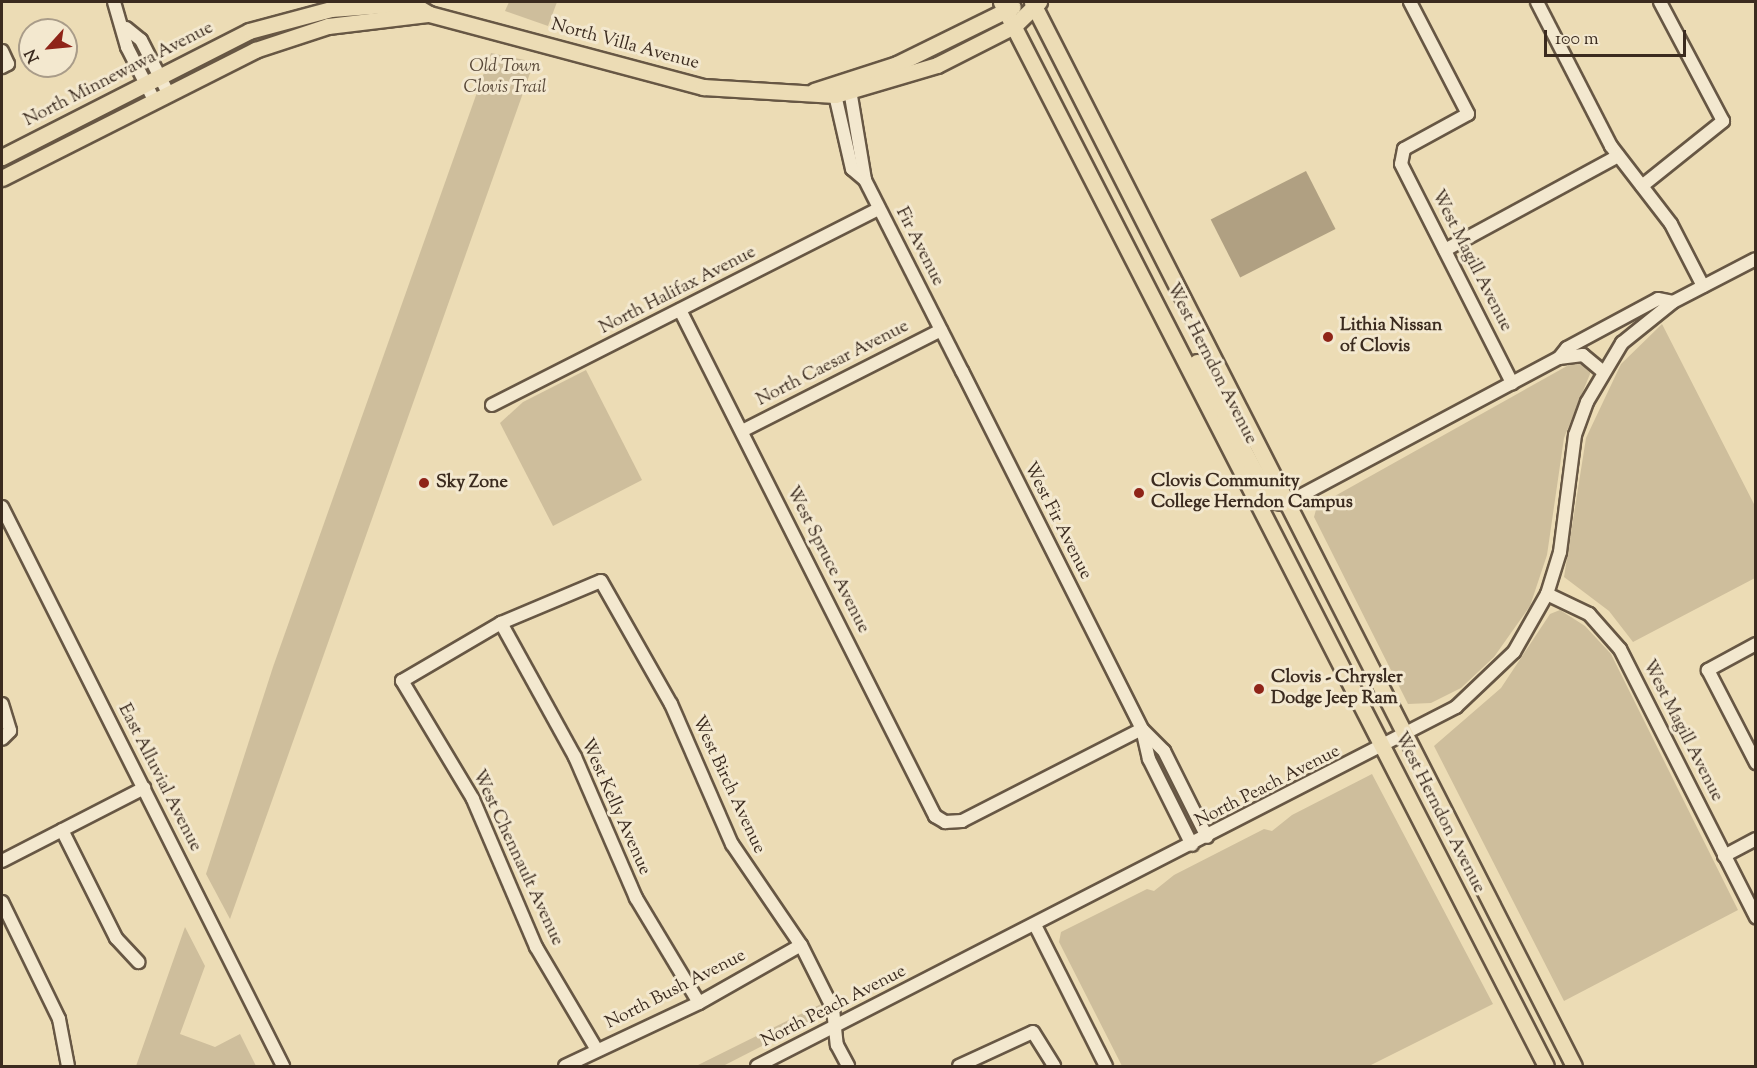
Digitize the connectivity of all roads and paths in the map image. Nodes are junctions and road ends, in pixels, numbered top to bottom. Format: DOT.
graph roads {
  1 [pos="114,2"];
  2 [pos="1035,2"];
  3 [pos="1410,2"];
  4 [pos="1537,2"];
  5 [pos="1660,2"];
  6 [pos="1003,5"];
  7 [pos="430,8"];
  8 [pos="1014,26"];
  9 [pos="2,51"];
  10 [pos="5,66"];
  11 [pos="153,80"];
  12 [pos="850,87"];
  13 [pos="834,89"];
  14 [pos="161,96"];
  15 [pos="1618,156"];
  16 [pos="2,157"];
  17 [pos="2,178"];
  18 [pos="865,180"];
  19 [pos="1642,186"];
  20 [pos="879,209"];
  21 [pos="1445,250"];
  22 [pos="1755,259"];
  23 [pos="1703,286"];
  24 [pos="1673,302"];
  25 [pos="680,310"];
  26 [pos="1167,321"];
  27 [pos="941,330"];
  28 [pos="1559,358"];
  29 [pos="1603,372"];
  30 [pos="1512,383"];
  31 [pos="492,405"];
  32 [pos="742,431"];
  33 [pos="1287,503"];
  34 [pos="2,509"];
  35 [pos="1547,594"];
  36 [pos="501,623"];
  37 [pos="1755,644"];
  38 [pos="2,704"];
  39 [pos="1142,729"];
  40 [pos="1406,737"];
  41 [pos="2,739"];
  42 [pos="1384,748"];
  43 [pos="1755,764"];
  44 [pos="144,788"];
  45 [pos="62,830"];
  46 [pos="1208,837"];
  47 [pos="1755,839"];
  48 [pos="1192,845"];
  49 [pos="1724,855"];
  50 [pos="2,861"];
  51 [pos="2,902"];
  52 [pos="1754,915"];
  53 [pos="1035,925"];
  54 [pos="1755,928"];
  55 [pos="801,945"];
  56 [pos="138,962"];
  57 [pos="699,1003"];
  58 [pos="835,1027"];
  59 [pos="597,1050"];
  60 [pos="68,1066"];
  61 [pos="283,1066"];
  62 [pos="565,1066"];
  63 [pos="757,1066"];
  64 [pos="848,1066"];
  65 [pos="959,1066"];
  66 [pos="1054,1066"];
  67 [pos="1106,1066"];
  68 [pos="1546,1066"];
  69 [pos="1574,1066"];
  1 -- 11 [label="street"];
  2 -- 6 [label="main road, North Villa Avenue"];
  2 -- 8 [label="main road, North Villa Avenue"];
  2 -- 33 [label="main road, West Herndon Avenue"];
  3 -- 21 [label="street, West Magill Avenue"];
  4 -- 15 [label="street"];
  5 -- 19 [label="street"];
  6 -- 8 [label="main road, West Herndon Avenue"];
  6 -- 12 [label="main road, North Villa Avenue"];
  7 -- 11 [label="main road, North Minnewawa Avenue"];
  7 -- 13 [label="main road, North Villa Avenue"];
  7 -- 14 [label="main road"];
  8 -- 12 [label="main road, North Villa Avenue"];
  8 -- 26 [label="main road, West Herndon Avenue"];
  9 -- 10 [label="street"];
  11 -- 14 [label="street"];
  11 -- 16 [label="main road, North Minnewawa Avenue"];
  12 -- 13 [label="main road, North Villa Avenue"];
  12 -- 18 [label="street, Fir Avenue"];
  13 -- 18 [label="street, Fir Avenue"];
  14 -- 17 [label="main road"];
  15 -- 19 [label="street"];
  15 -- 21 [label="street"];
  18 -- 20 [label="street, Fir Avenue"];
  19 -- 23 [label="street"];
  20 -- 25 [label="street, North Halifax Avenue"];
  20 -- 27 [label="street, Fir Avenue"];
  21 -- 30 [label="street, West Magill Avenue"];
  22 -- 23 [label="street, North Peach Avenue"];
  23 -- 24 [label="street, North Peach Avenue"];
  24 -- 28 [label="street, North Peach Avenue"];
  24 -- 29 [label="street, North Peach Avenue"];
  25 -- 31 [label="street, North Halifax Avenue"];
  25 -- 32 [label="street, West Spruce Avenue"];
  26 -- 33 [label="main road"];
  26 -- 42 [label="main road, West Herndon Avenue"];
  27 -- 32 [label="street, North Caesar Avenue"];
  27 -- 39 [label="street, West Fir Avenue"];
  28 -- 29 [label="street, North Peach Avenue"];
  28 -- 30 [label="street, North Peach Avenue"];
  29 -- 35 [label="street, North Peach Avenue"];
  30 -- 33 [label="street, North Peach Avenue"];
  32 -- 39 [label="street, West Spruce Avenue"];
  33 -- 40 [label="main road, West Herndon Avenue"];
  34 -- 44 [label="street, East Alluvial Avenue"];
  35 -- 40 [label="street, North Peach Avenue"];
  35 -- 49 [label="street, West Magill Avenue"];
  36 -- 55 [label="street, West Birch Avenue"];
  36 -- 57 [label="street, West Kelly Avenue"];
  36 -- 59 [label="street, West Chennault Avenue"];
  37 -- 43 [label="street"];
  38 -- 41 [label="street"];
  39 -- 46 [label="street, West Fir Avenue"];
  39 -- 48 [label="street, West Fir Avenue"];
  40 -- 42 [label="street, North Peach Avenue"];
  40 -- 69 [label="main road, West Herndon Avenue"];
  42 -- 46 [label="street, North Peach Avenue"];
  42 -- 68 [label="main road, West Herndon Avenue"];
  44 -- 45 [label="street"];
  44 -- 61 [label="street, East Alluvial Avenue"];
  45 -- 50 [label="street"];
  45 -- 56 [label="street"];
  46 -- 48 [label="street, North Peach Avenue"];
  47 -- 49 [label="street"];
  48 -- 53 [label="street, North Peach Avenue"];
  49 -- 52 [label="street, West Magill Avenue"];
  51 -- 60 [label="street"];
  52 -- 54 [label="street, West Magill Avenue"];
  53 -- 58 [label="street, North Peach Avenue"];
  53 -- 67 [label="street"];
  55 -- 57 [label="street, North Bush Avenue"];
  55 -- 58 [label="street, West Birch Avenue"];
  57 -- 59 [label="street, North Bush Avenue"];
  58 -- 63 [label="street, North Peach Avenue"];
  58 -- 64 [label="street, West Birch Avenue"];
  59 -- 62 [label="street, North Bush Avenue"];
  65 -- 66 [label="street"];
}
